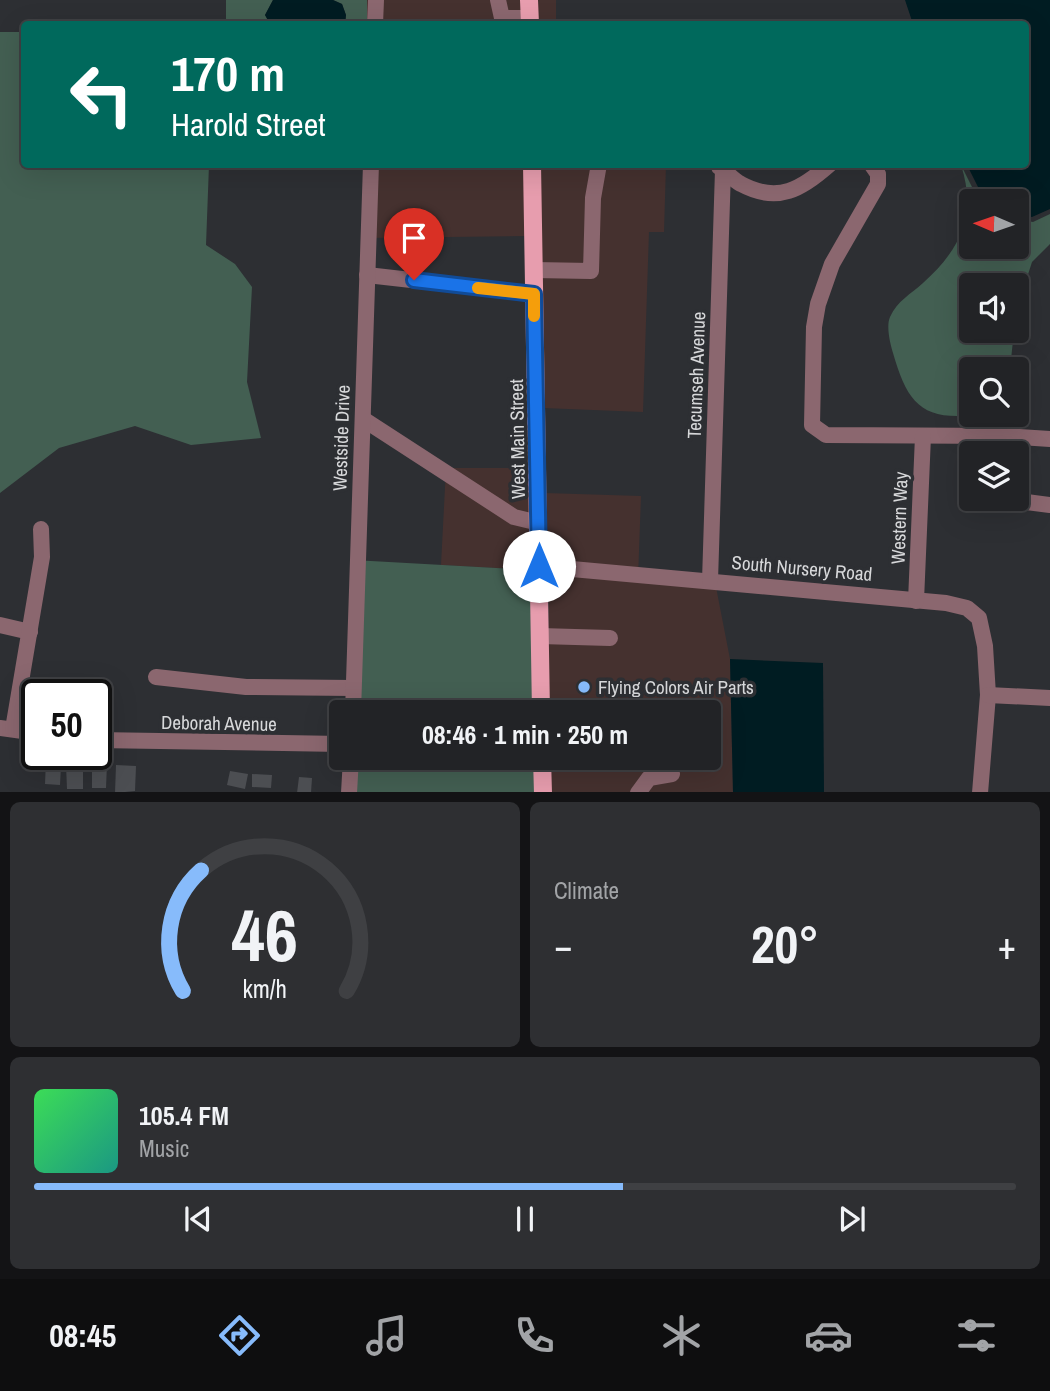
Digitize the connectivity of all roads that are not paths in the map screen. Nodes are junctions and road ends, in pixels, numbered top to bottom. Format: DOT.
graph roads {
  1 [pos="376,0"];
  2 [pos="498,0"];
  3 [pos="530,14"];
  4 [pos="375,21"];
  5 [pos="370,168"];
  6 [pos="532,168"];
  7 [pos="598,168"];
  8 [pos="719,168"];
  9 [pos="720,168"];
  10 [pos="825,168"];
  11 [pos="874,168"];
  12 [pos="534,271"];
  13 [pos="367,275"];
  14 [pos="534,294"];
  15 [pos="363,419"];
  16 [pos="923,436"];
  17 [pos="1050,439"];
  18 [pos="1029,502"];
  19 [pos="1050,505"];
  20 [pos="539,523"];
  21 [pos="41,529"];
  22 [pos="539,566"];
  23 [pos="710,580"];
  24 [pos="916,601"];
  25 [pos="0,625"];
  26 [pos="30,632"];
  27 [pos="540,636"];
  28 [pos="610,638"];
  29 [pos="156,677"];
  30 [pos="354,688"];
  31 [pos="988,695"];
  32 [pos="1050,698"];
  33 [pos="354,700"];
  34 [pos="541,700"];
  35 [pos="7,729"];
  36 [pos="112,740"];
  37 [pos="329,744"];
  38 [pos="350,770"];
  39 [pos="543,770"];
  40 [pos="672,774"];
  41 [pos="349,792"];
  42 [pos="544,792"];
  43 [pos="639,792"];
  44 [pos="980,792"];
  1 -- 4 [label="street"];
  2 -- 3 [label="street"];
  5 -- 13 [label="street, Westside Drive"];
  6 -- 12 [label="main road, West Main Street"];
  7 -- 12 [label="street"];
  8 -- 23 [label="street, Tecumseh Avenue"];
  9 -- 10 [label="street"];
  11 -- 16 [label="street"];
  12 -- 14 [label="main road, West Main Street"];
  13 -- 14 [label="street"];
  13 -- 15 [label="street, Westside Drive"];
  14 -- 20 [label="main road, West Main Street"];
  15 -- 20 [label="street"];
  15 -- 30 [label="street, Westside Drive"];
  16 -- 17 [label="street"];
  16 -- 24 [label="street, Western Way"];
  18 -- 19 [label="street"];
  20 -- 22 [label="main road, West Main Street"];
  21 -- 26 [label="street"];
  22 -- 23 [label="street, South Nursery Road"];
  22 -- 27 [label="main road, West Main Street"];
  23 -- 24 [label="street, South Nursery Road"];
  24 -- 31 [label="street, South Nursery Road"];
  25 -- 26 [label="street"];
  26 -- 35 [label="street"];
  27 -- 28 [label="street"];
  27 -- 34 [label="main road, West Main Street"];
  29 -- 30 [label="street"];
  30 -- 33 [label="street, Westside Drive"];
  31 -- 32 [label="street"];
  31 -- 44 [label="street"];
  36 -- 37 [label="street, Deborah Avenue"];
  38 -- 41 [label="street"];
  39 -- 42 [label="main road"];
  40 -- 43 [label="street"];
}
